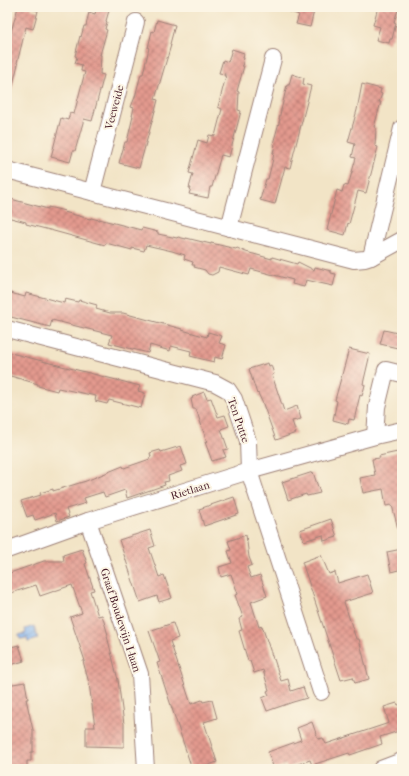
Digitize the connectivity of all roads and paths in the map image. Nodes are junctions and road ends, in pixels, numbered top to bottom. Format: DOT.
graph roads {
  1 [pos="136,22"];
  2 [pos="273,59"];
  3 [pos="402,128"];
  4 [pos="7,170"];
  5 [pos="396,179"];
  6 [pos="92,192"];
  7 [pos="229,228"];
  8 [pos="402,240"];
  9 [pos="371,257"];
  10 [pos="7,329"];
  11 [pos="402,374"];
  12 [pos="402,430"];
  13 [pos="375,436"];
  14 [pos="249,472"];
  15 [pos="88,521"];
  16 [pos="7,550"];
  17 [pos="321,692"];
  18 [pos="402,761"];
  19 [pos="146,769"];
  20 [pos="381,769"];
  1 -- 6 [label="street, Veeweide"];
  2 -- 7 [label="street"];
  3 -- 5 [label="street"];
  4 -- 6 [label="street"];
  5 -- 9 [label="street"];
  6 -- 7 [label="street"];
  7 -- 9 [label="street"];
  8 -- 9 [label="street"];
  10 -- 14 [label="street, Ten Putte"];
  11 -- 13 [label="street"];
  12 -- 13 [label="street, Rietlaan"];
  13 -- 14 [label="street, Rietlaan"];
  14 -- 15 [label="street, Rietlaan"];
  14 -- 17 [label="street, Ten Putte"];
  15 -- 16 [label="street, Rietlaan"];
  15 -- 19 [label="street, Graaf Boudewijn I-laan"];
  18 -- 20 [label="street"];
}
